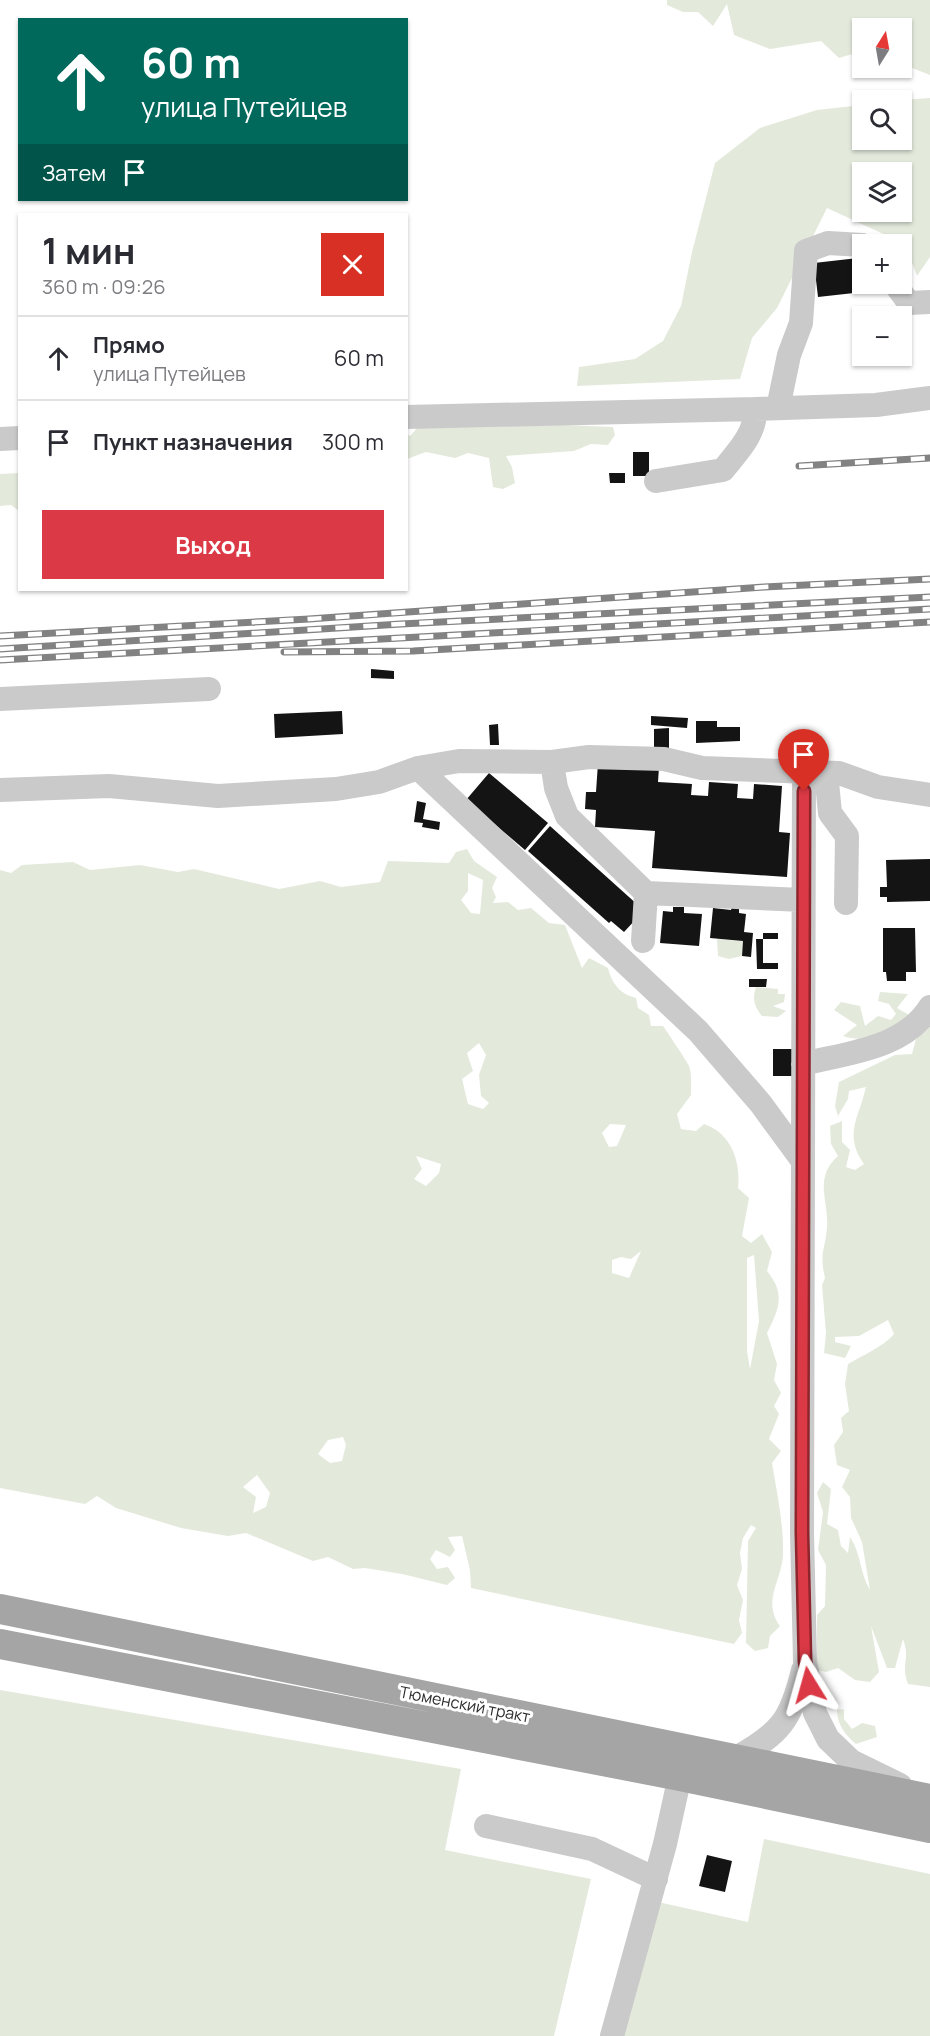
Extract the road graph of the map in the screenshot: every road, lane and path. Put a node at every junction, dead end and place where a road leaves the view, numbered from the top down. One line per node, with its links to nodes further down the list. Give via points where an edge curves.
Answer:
1 (852, 244): 5 (street, via 828,243 806,251 801,324)
2 (902, 294): 3 (street, via 909,303)
3 (930, 302)
4 (930, 398): 5 (street, via 876,405)
5 (766, 409): 6 (street); 9 (street, via 723,470)
6 (408, 417)
7 (18, 438): 8 (street)
8 (0, 440)
9 (656, 481)
10 (209, 689): 11 (street)
11 (0, 699)
12 (552, 762): 13 (street, via 459,761); 14 (street, via 589,757 664,759 702,768); 17 (street, via 556,788 567,816)
13 (418, 768): 15 (street, via 379,782 336,789 218,796 109,786); 23 (street, via 698,1031 761,1104)
14 (815, 771): 16 (street); 18 (street); 19 (street, via 830,813 847,837)
15 (0, 790)
16 (930, 795)
17 (645, 893): 18 (street); 20 (street)
18 (803, 900): 22 (street)
19 (846, 903)
20 (643, 941)
21 (930, 1007): 22 (street, via 910,1028 874,1048)
22 (803, 1064): 23 (street)
23 (802, 1161): 26 (street)
24 (0, 1609): 27 (main road, Тюменский тракт)
25 (0, 1644): 28 (main road, Тюменский тракт)
26 (805, 1661): 27 (street, via 784,1723 766,1742); 29 (street, via 815,1713 828,1739 851,1761)
27 (736, 1758): 29 (main road, Тюменский тракт)
28 (680, 1776): 31 (main road, Тюменский тракт); 32 (street)
29 (930, 1799)
30 (486, 1826): 32 (street, via 592,1849)
31 (930, 1828)
32 (656, 1879): 33 (street)
33 (612, 2036)

